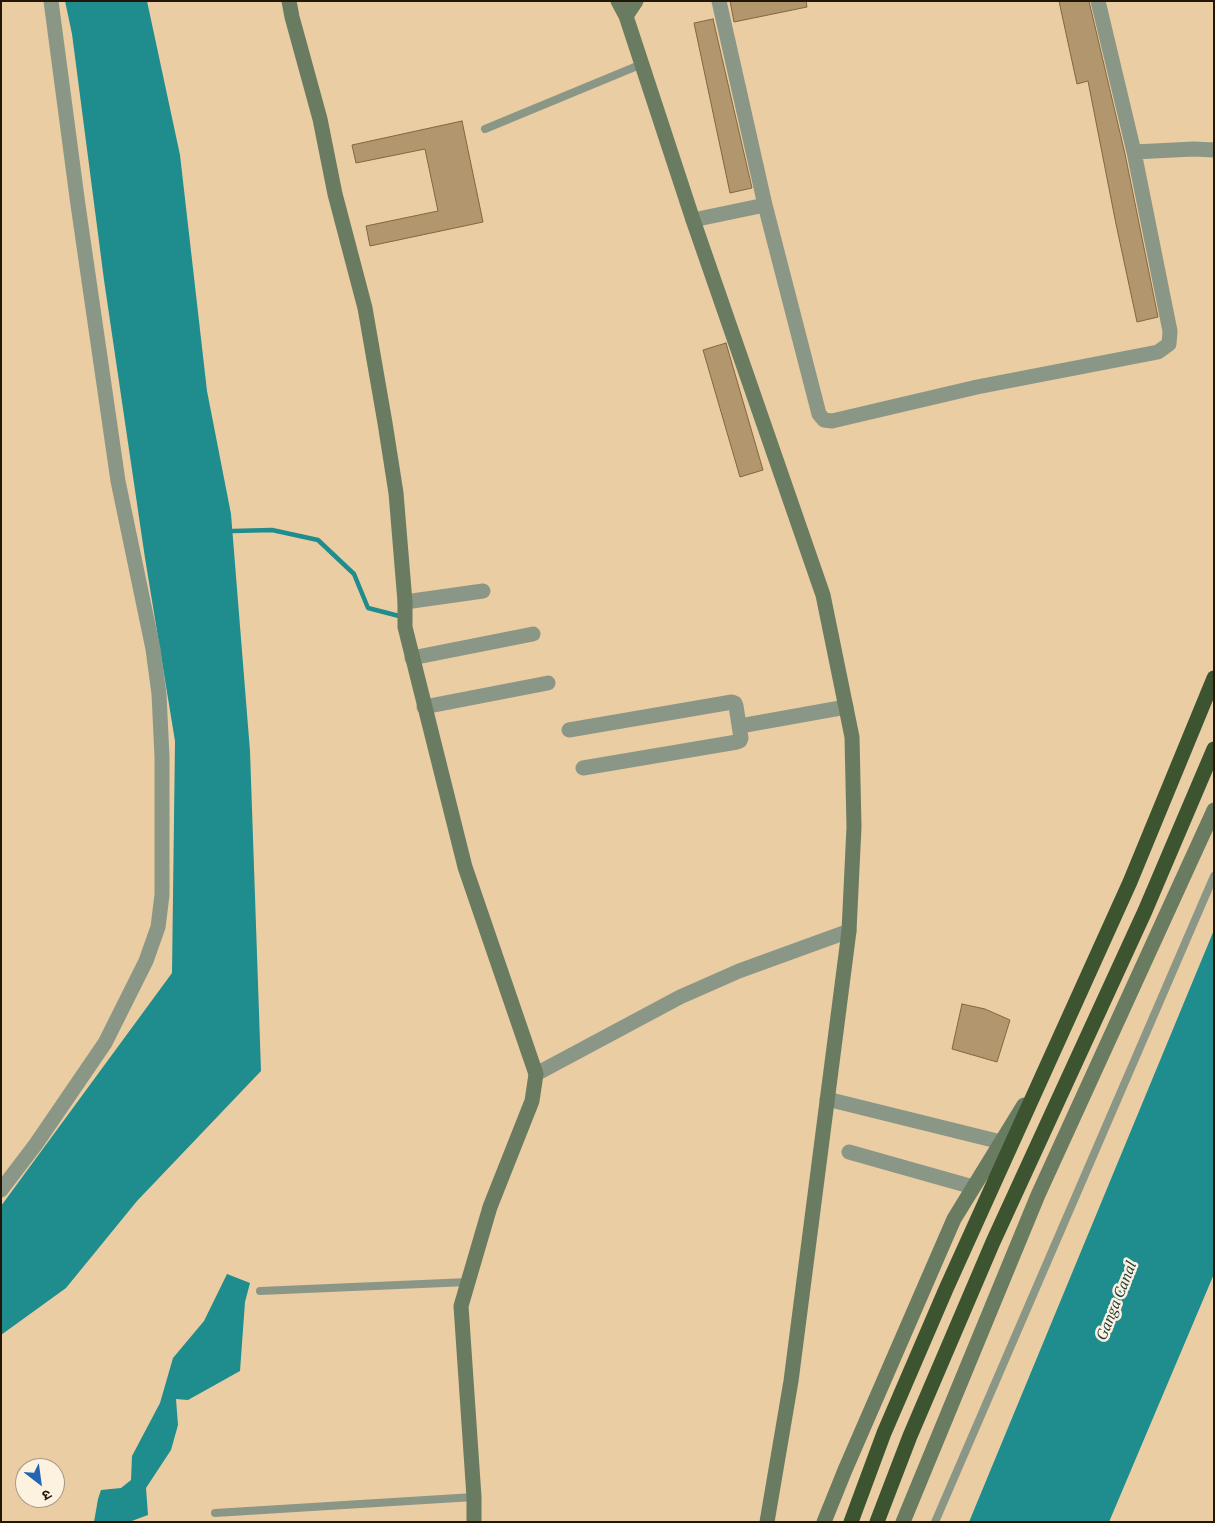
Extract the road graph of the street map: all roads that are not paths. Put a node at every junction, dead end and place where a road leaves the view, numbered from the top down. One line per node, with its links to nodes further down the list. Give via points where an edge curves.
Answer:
1 (51, 1): 35 (street, via 118,481 153,649 159,694 162,895 158,927 146,961 105,1042)
2 (290, 1): 15 (street, via 365,308 396,493)
3 (618, 1): 7 (street)
4 (636, 1): 7 (street)
5 (719, 1): 12 (street)
6 (1098, 1): 11 (street)
7 (626, 16): 8 (street)
8 (642, 64): 9 (lane); 13 (street)
9 (485, 129)
10 (1214, 150): 11 (street)
11 (1134, 152): 12 (street, via 1170,331 1169,344 1158,352 977,387 832,421 824,420 819,414)
12 (766, 205): 13 (street)
13 (693, 220): 20 (street, via 822,595)
14 (484, 591): 15 (street)
15 (405, 602): 17 (street, via 404,627)
16 (533, 634): 17 (street)
17 (412, 658): 21 (street)
18 (1214, 678): 30 (highway, via 1130,882)
19 (548, 683): 21 (street)
20 (846, 706): 22 (street); 28 (street, via 852,737 854,817)
21 (424, 707): 29 (street, via 465,867)
22 (740, 726): 23 (street, via 736,706 732,702); 25 (street, via 740,741)
23 (569, 730)
24 (1214, 749): 44 (highway, via 1145,911 993,1242)
25 (583, 768)
26 (1214, 810): 45 (street, via 1038,1195)
27 (1214, 876): 46 (lane)
28 (849, 931): 29 (street, via 739,971 680,997); 31 (street)
29 (536, 1074): 36 (street, via 532,1101 490,1207)
30 (1041, 1076): 32 (street); 43 (highway, via 884,1433)
31 (827, 1099): 32 (street); 41 (street, via 791,1381)
32 (1001, 1142): 34 (street)
33 (849, 1152): 34 (street)
34 (973, 1187): 42 (street, via 954,1219)
35 (1, 1190)
36 (468, 1282): 37 (lane); 38 (street, via 461,1306)
37 (260, 1291)
38 (474, 1497): 39 (lane); 40 (street)
39 (215, 1513)
40 (474, 1522)
41 (767, 1522)
42 (824, 1522)
43 (851, 1522)
44 (877, 1522)
45 (903, 1522)
46 (935, 1522)

